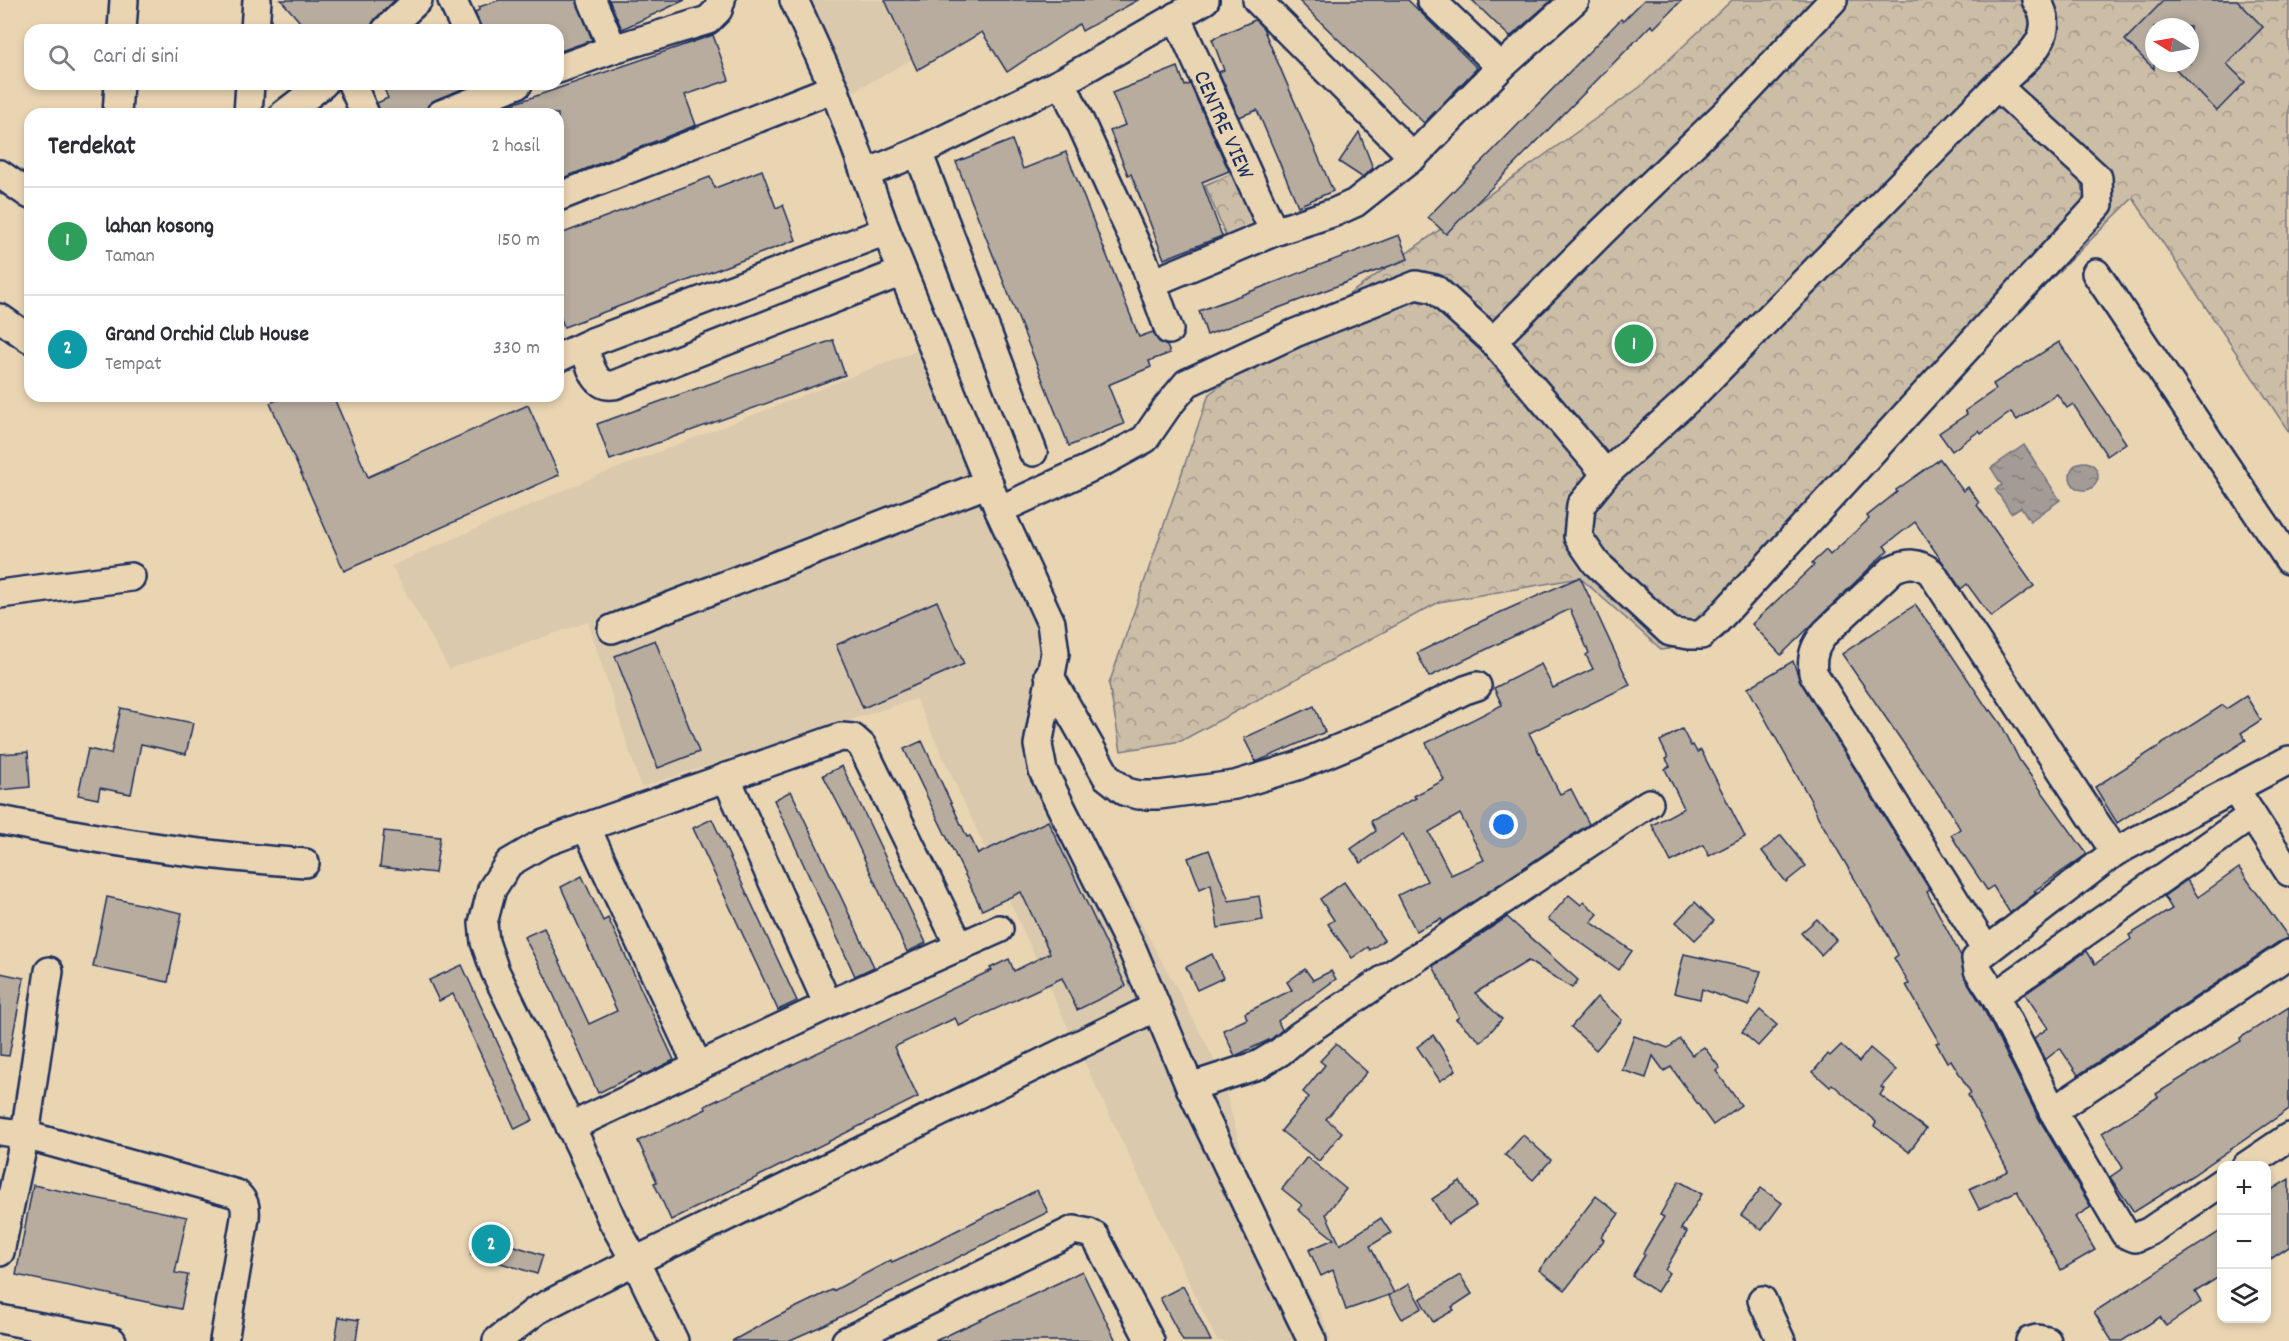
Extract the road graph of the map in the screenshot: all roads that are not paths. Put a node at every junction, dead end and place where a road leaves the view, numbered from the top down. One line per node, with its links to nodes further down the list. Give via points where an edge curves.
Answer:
1 (124, 0): 15 (street)
2 (257, 0): 16 (street)
3 (418, 0): 17 (street)
4 (452, 0): 18 (street)
5 (592, 0): 19 (street)
6 (721, 0): 19 (street, via 708,20)
7 (794, 0): 24 (street)
8 (1205, 0): 14 (street)
9 (1257, 0): 36 (street)
10 (1431, 0): 21 (street)
11 (1575, 0): 21 (street)
12 (1833, 0): 51 (street, via 1736,103)
13 (2036, 0): 23 (street, via 2046,25 2037,48)
14 (1176, 16): 22 (street); 42 (street, CENTRE VIEW)
15 (122, 24)
16 (255, 24)
17 (392, 24)
18 (463, 24)
19 (613, 49): 20 (street)
20 (564, 67)
21 (1501, 67): 36 (street)
22 (1062, 82): 35 (street); 46 (street)
23 (1997, 86): 55 (street, via 1694,394); 55 (street, via 2098,178 2099,204 1701,635 1670,632 1596,563 1578,537 1581,505)
24 (834, 88): 38 (street); 40 (street)
25 (119, 90): 30 (street)
26 (250, 90): 31 (street)
27 (315, 90): 32 (street)
28 (355, 90): 33 (street)
29 (495, 90): 34 (street)
30 (117, 108)
31 (248, 108)
32 (292, 108)
33 (362, 108)
34 (455, 108)
35 (918, 152): 38 (street); 54 (street)
36 (1413, 157): 42 (street, via 1355,203)
37 (0, 174): 39 (street)
38 (866, 174): 41 (street)
39 (24, 191)
40 (564, 195)
41 (886, 231): 43 (street); 44 (street)
42 (1274, 232): 46 (street)
43 (902, 272): 47 (street); 56 (street)
44 (776, 273): 47 (street); 52 (street)
45 (2096, 273): 58 (street)
46 (1152, 283): 49 (street)
47 (795, 315): 52 (street, via 610,386 599,382)
48 (0, 318): 50 (street)
49 (1169, 330)
50 (24, 335)
51 (1493, 341): 55 (street); 57 (street, via 1435,289 1416,285 1305,328 1187,382 1145,439)
52 (584, 346): 53 (street)
53 (564, 355)
54 (1033, 452)
55 (1606, 474)
56 (988, 483): 57 (street); 61 (street)
57 (999, 510): 62 (street, via 1051,623 1055,653)
58 (2289, 560)
59 (131, 577): 60 (street)
60 (0, 594)
61 (612, 629)
62 (1049, 675): 63 (street, via 1107,777 1126,792 1138,795 1235,785 1297,766); 81 (street, via 1038,745 1043,771 1133,951)
63 (1477, 686)
64 (2289, 760): 66 (street)
65 (726, 777): 70 (street); 75 (street, via 841,737 853,738 862,746); 80 (street)
66 (2234, 789): 68 (street); 71 (street)
67 (1649, 803): 83 (street, via 1280,1052 1258,1065)
68 (2252, 815): 73 (street); 79 (street)
69 (0, 820): 72 (street, via 84,837)
70 (586, 827): 82 (street); 85 (street, via 543,843 509,863 492,890 483,923 495,971)
71 (2115, 852): 76 (street); 76 (street, via 1931,572 1916,563 1893,569 1817,643 1813,673)
72 (305, 864)
73 (2289, 872)
74 (999, 929): 75 (street)
75 (960, 947): 80 (street)
76 (1986, 950): 79 (street, via 1976,959 1978,970)
77 (2289, 954): 84 (street)
78 (49, 971): 86 (street)
79 (1995, 996): 84 (street)
80 (828, 1005): 82 (street)
81 (1156, 1007): 83 (street); 91 (street)
82 (698, 1066): 85 (street)
83 (1190, 1087): 100 (street)
84 (2053, 1111): 89 (street, via 2125,1234 2135,1238 2150,1231)
85 (570, 1127): 91 (street)
86 (12, 1133): 90 (street); 96 (street, via 237,1194 246,1207)
87 (2289, 1137): 88 (street)
88 (2253, 1161)
89 (2217, 1185)
90 (0, 1252)
91 (635, 1261): 97 (street, via 537,1310); 98 (street)
92 (1762, 1300): 101 (street)
93 (0, 1319): 95 (street)
94 (850, 1340): 99 (street, via 1074,1230 1083,1230 1095,1236)
95 (112, 1341)
96 (224, 1341)
97 (497, 1341)
98 (674, 1341)
99 (1150, 1341)
100 (1312, 1341)
101 (1781, 1341)
102 (2030, 1341): 103 (street)
103 (2047, 1341)

